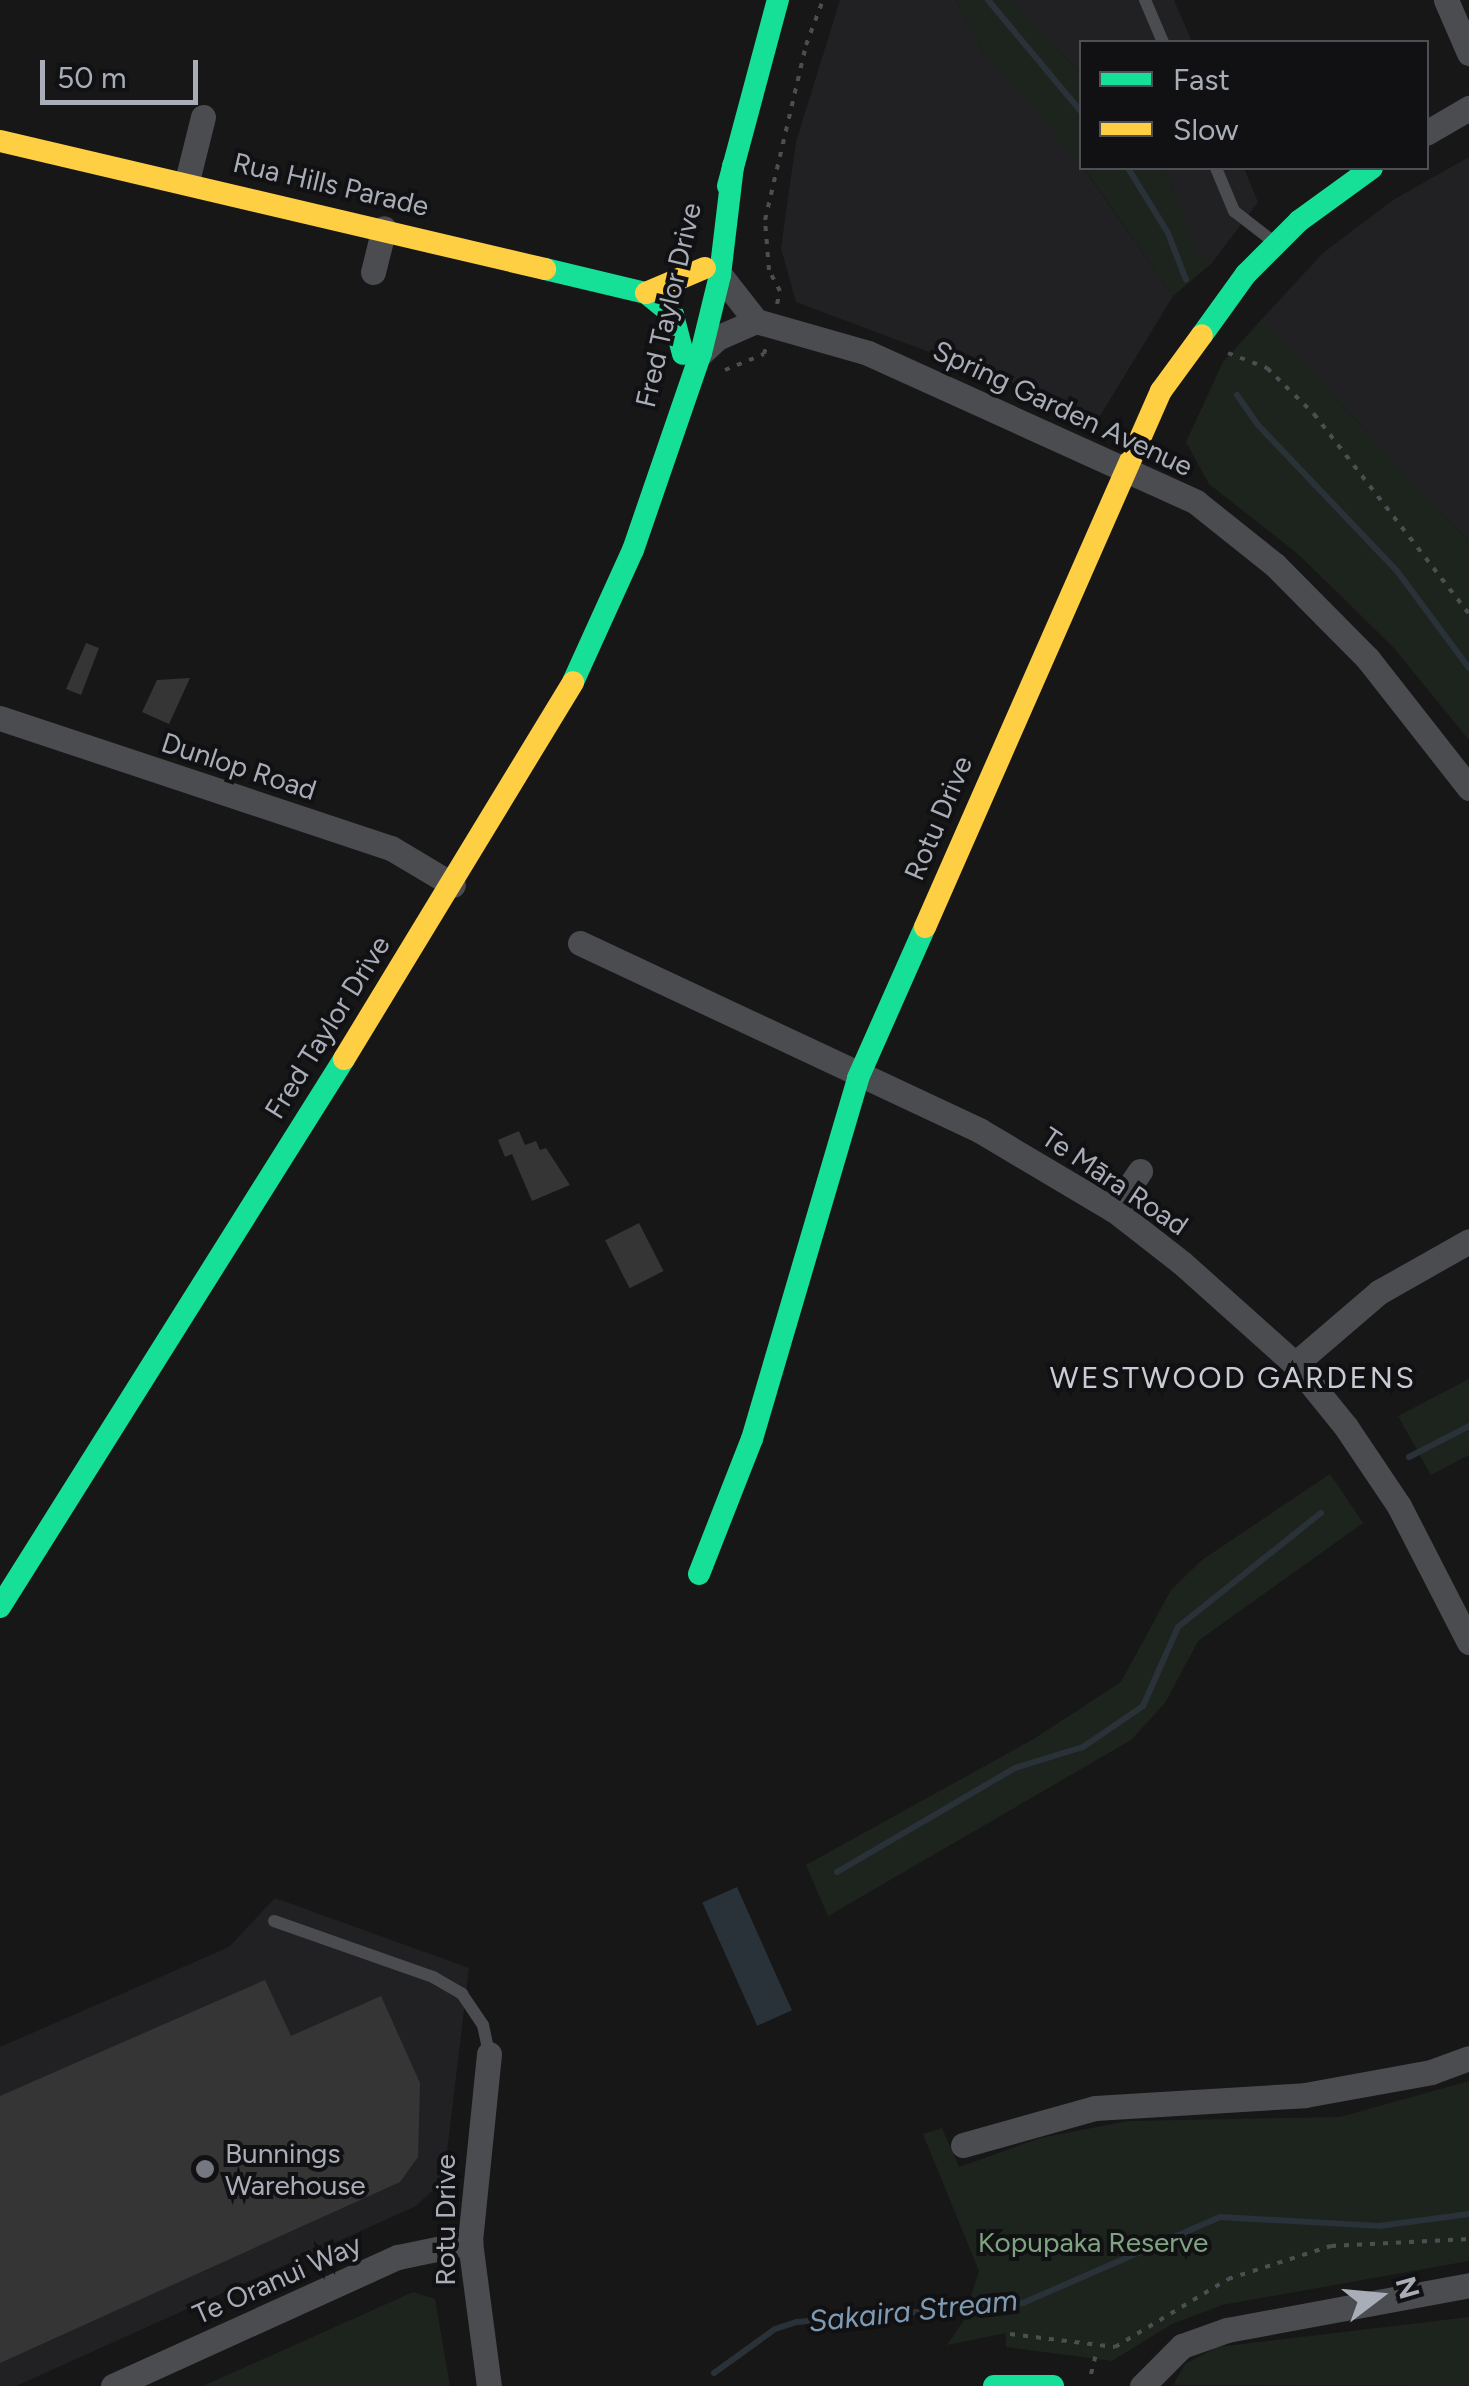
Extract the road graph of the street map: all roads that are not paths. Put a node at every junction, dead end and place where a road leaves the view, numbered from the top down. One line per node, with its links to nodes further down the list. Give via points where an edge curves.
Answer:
1 (778, 0): 15 (street, Fred Taylor Drive)
2 (1144, 0): 4 (lane)
3 (1446, 0): 5 (street)
4 (1162, 40)
5 (1469, 53)
6 (1469, 108): 8 (street)
7 (203, 117): 12 (street)
8 (1429, 131)
9 (0, 142): 12 (street, Rua Hills Parade)
10 (1217, 170): 14 (lane, via 1234,211)
11 (1369, 170): 14 (street, Rotu Drive)
12 (187, 182): 13 (street, Rua Hills Parade)
13 (384, 228): 16 (street); 17 (street, Rua Hills Parade)
14 (1276, 244): 20 (street, Rotu Drive, via 1202,325)
15 (712, 271): 17 (street); 18 (street); 19 (street, Fred Taylor Drive)
16 (373, 272)
17 (646, 293): 19 (street, via 673,315)
18 (756, 321): 19 (street); 20 (street, Spring Garden Avenue, via 868,353)
19 (692, 354): 23 (street, Fred Taylor Drive, via 664,459 586,661)
20 (1126, 466): 22 (street, Spring Garden Avenue, via 1196,502 1274,565 1415,712); 25 (street, Rotu Drive)
21 (0, 718): 23 (street, Dunlop Road, via 391,848)
22 (1469, 788)
23 (453, 885): 32 (street, Fred Taylor Drive)
24 (580, 943): 25 (street, Te Māra Road)
25 (858, 1078): 27 (street, Te Māra Road, via 980,1130); 30 (street, Rotu Drive, via 752,1439)
26 (1140, 1172): 27 (street)
27 (1114, 1210): 29 (street, Te Māra Road)
28 (1469, 1241): 29 (street, via 1379,1292)
29 (1295, 1364): 31 (street, Te Māra Road)
30 (699, 1574)
31 (1458, 1586): 33 (street, Te Māra Road)
32 (0, 1606)
33 (1469, 1642)
34 (274, 1921): 35 (lane, via 433,1977 462,1994 483,2025)
35 (488, 2054): 38 (street, Rotu Drive)
36 (1469, 2058): 37 (street, via 1431,2072 1305,2095 1095,2108)
37 (962, 2146)
38 (470, 2242): 40 (street, Te Oranui Way, via 398,2257); 41 (street, Rotu Drive)
39 (1469, 2285): 44 (street, via 1227,2330 1182,2346)
40 (128, 2383)
41 (488, 2386)
42 (994, 2386): 43 (street)
43 (1053, 2386)
44 (1142, 2386)

